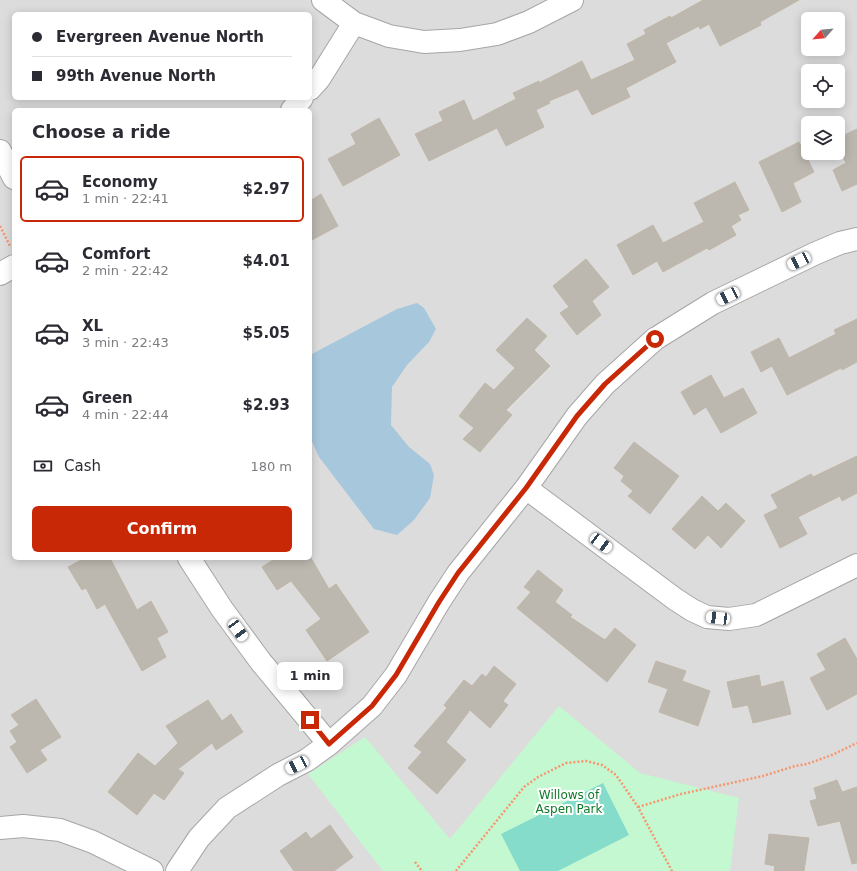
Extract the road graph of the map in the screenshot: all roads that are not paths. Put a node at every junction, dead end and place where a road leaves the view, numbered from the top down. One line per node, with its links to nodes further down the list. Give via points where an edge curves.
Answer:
1 (323, 0): 3 (street)
2 (572, 0): 3 (street, via 497,34 460,40 417,41 389,36)
3 (354, 23): 4 (street)
4 (312, 87)
5 (300, 100): 6 (street)
6 (294, 108)
7 (0, 151): 8 (street)
8 (12, 174)
9 (857, 239): 12 (street, via 814,254 713,303 655,339 605,384 582,410)
10 (12, 257): 11 (street)
11 (0, 274)
12 (526, 488): 14 (street, via 675,599 707,617 729,619 756,615); 15 (street, via 458,573 396,675 372,706)
13 (190, 560): 15 (street, via 261,662)
14 (857, 565)
15 (329, 744): 18 (street, via 227,808 199,838)
16 (0, 828): 17 (street, via 23,826 60,830 93,842)
17 (152, 871)
18 (177, 871)

